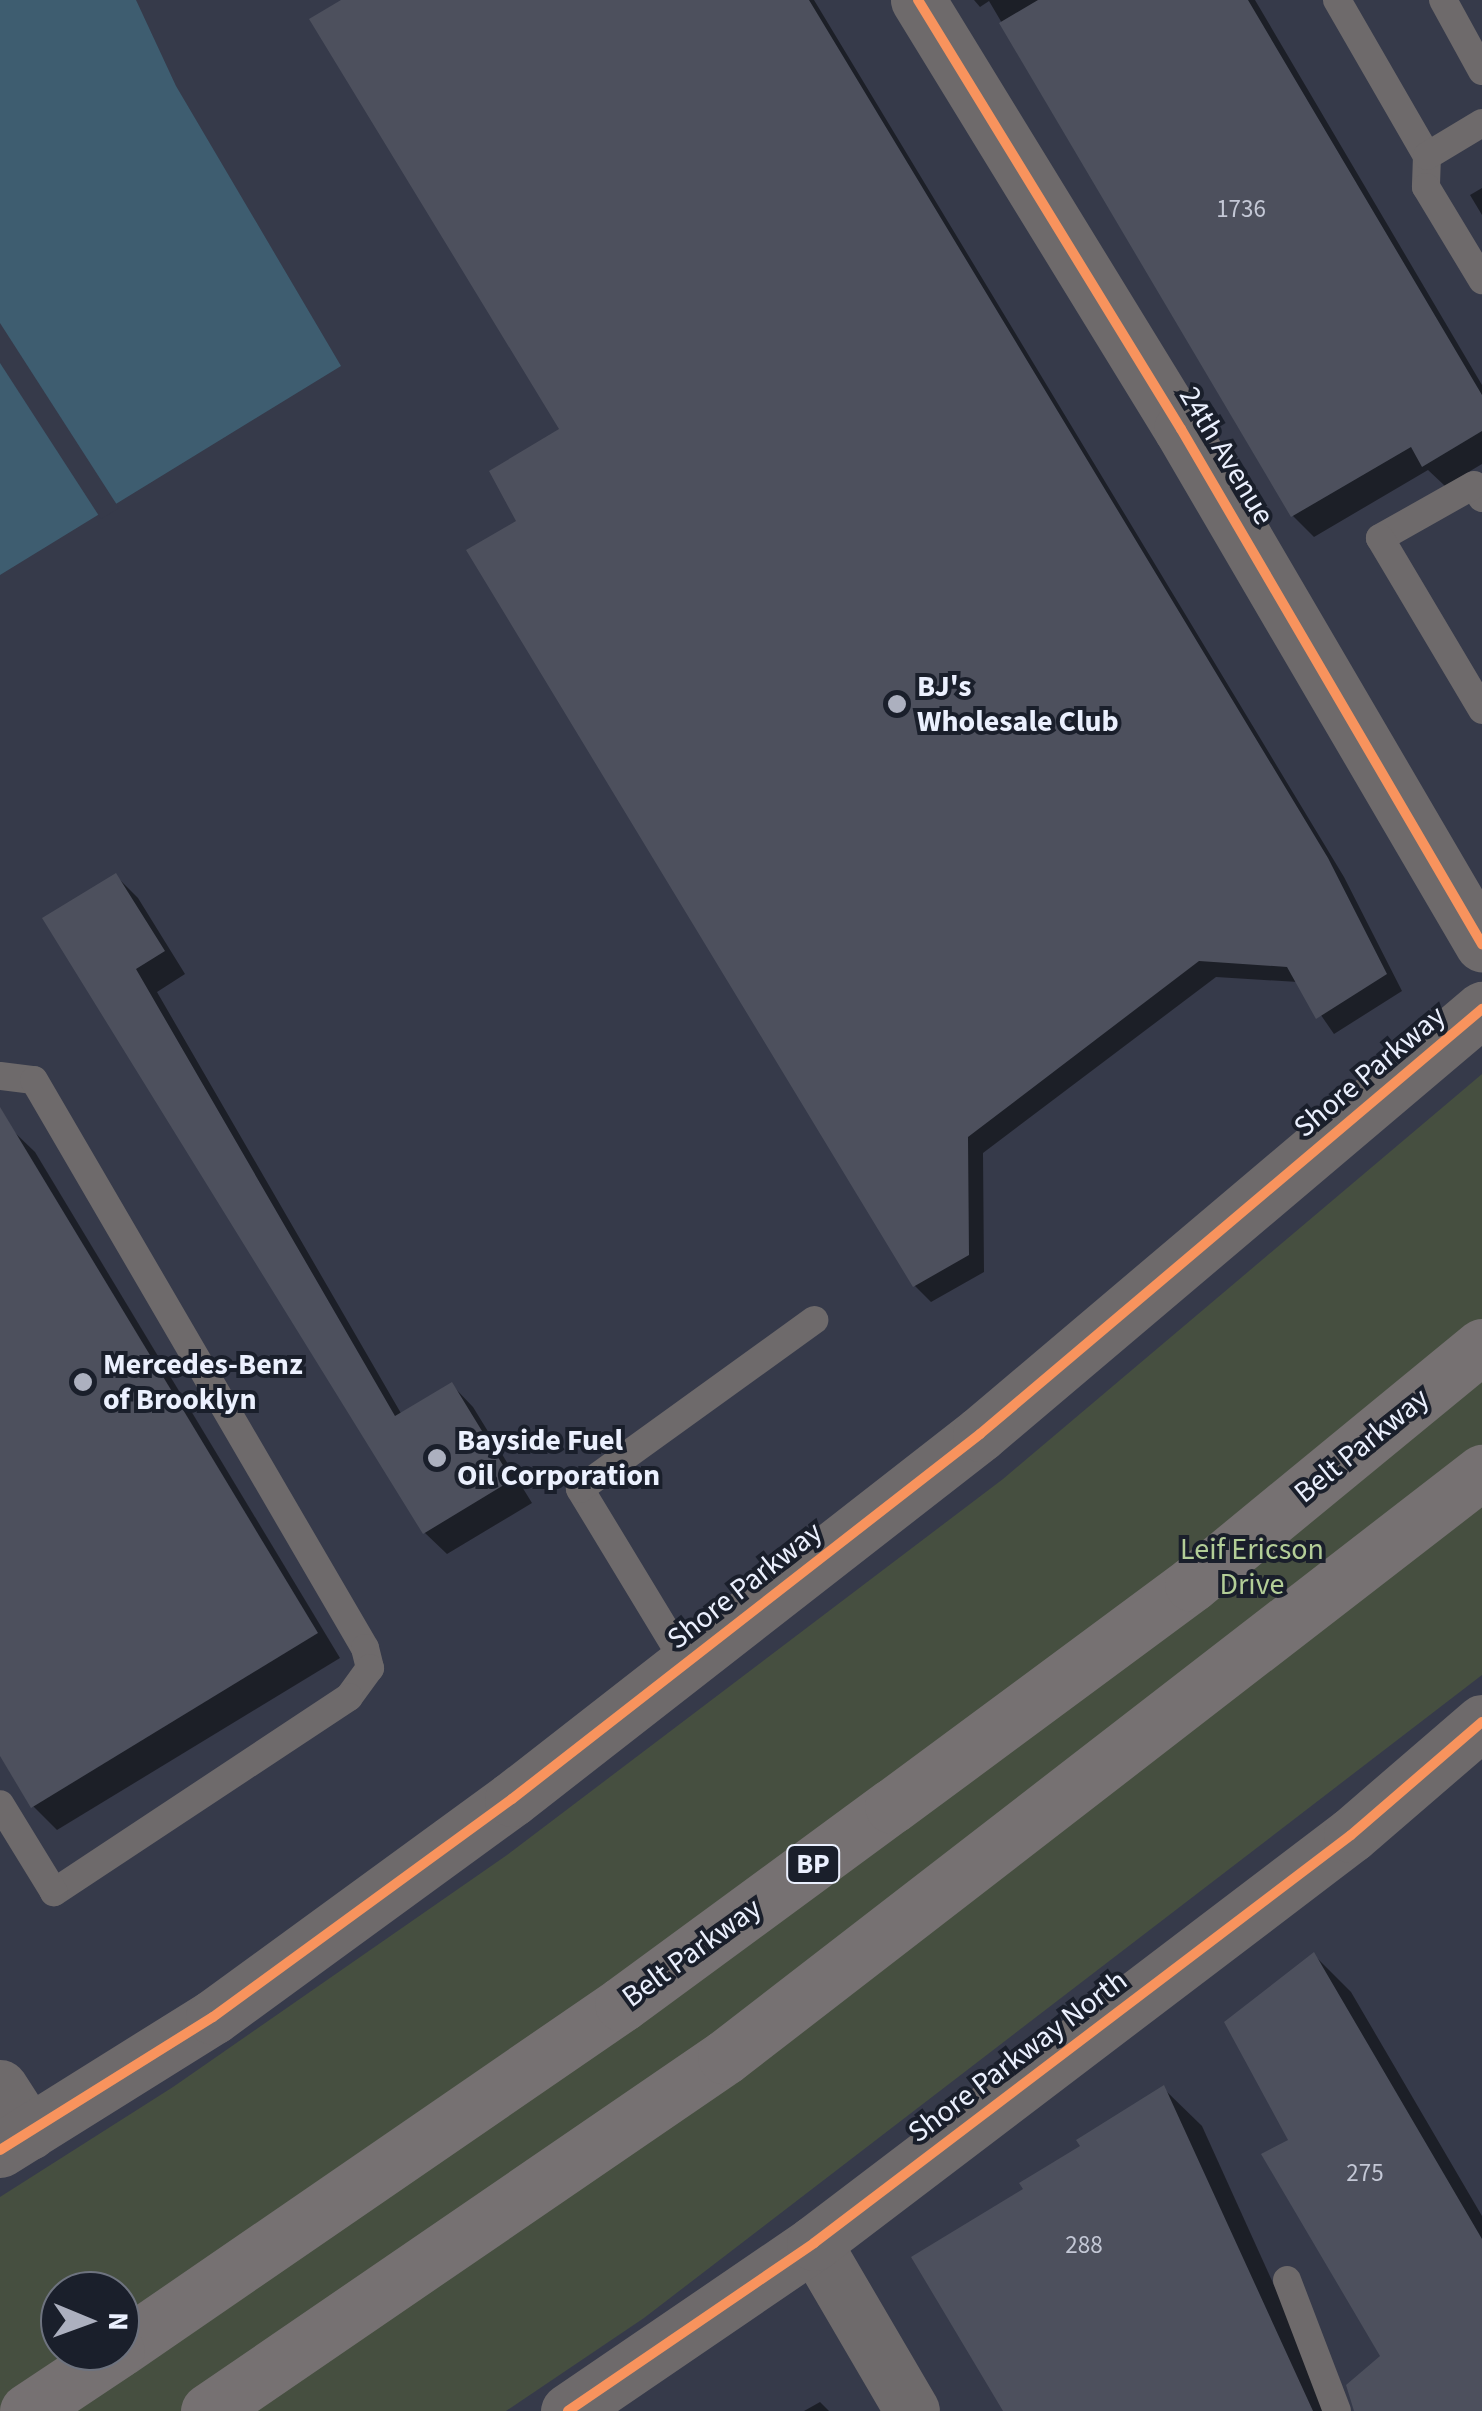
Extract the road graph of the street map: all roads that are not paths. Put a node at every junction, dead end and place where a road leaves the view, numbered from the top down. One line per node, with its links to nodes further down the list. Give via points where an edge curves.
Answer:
1 (918, 0): 10 (street, 24th Avenue, via 1182,429)
2 (1337, 0): 6 (lane)
3 (1443, 0): 4 (lane)
4 (1482, 71)
5 (1482, 123): 6 (lane)
6 (1426, 156): 7 (lane, via 1426,187)
7 (1482, 280)
8 (1482, 498): 9 (lane, via 1474,486 1380,538)
9 (1482, 710)
10 (1482, 944)
11 (1482, 1009): 16 (street, Shore Parkway, via 995,1421)
12 (0, 1076): 18 (lane, via 34,1080 365,1648 370,1668 349,1697 54,1892)
13 (814, 1320): 16 (lane, via 580,1489)
14 (1482, 1346): 23 (highway, Belt Parkway / BP, via 1192,1584 892,1806 606,2016)
15 (1482, 1472): 26 (highway, via 726,2057)
16 (686, 1664): 20 (street, Shore Parkway, via 213,2018)
17 (1482, 1722): 21 (street, Shore Parkway North, via 1351,1835)
18 (0, 1804)
19 (0, 2087): 20 (street)
20 (14, 2141)
21 (814, 2243): 27 (street, Shore Parkway North); 28 (street)
22 (1287, 2280): 29 (lane)
23 (140, 2335)
24 (87, 2371): 25 (highway, Belt Parkway / BP)
25 (27, 2411)
26 (208, 2411)
27 (568, 2411)
28 (912, 2411)
29 (1337, 2411)

